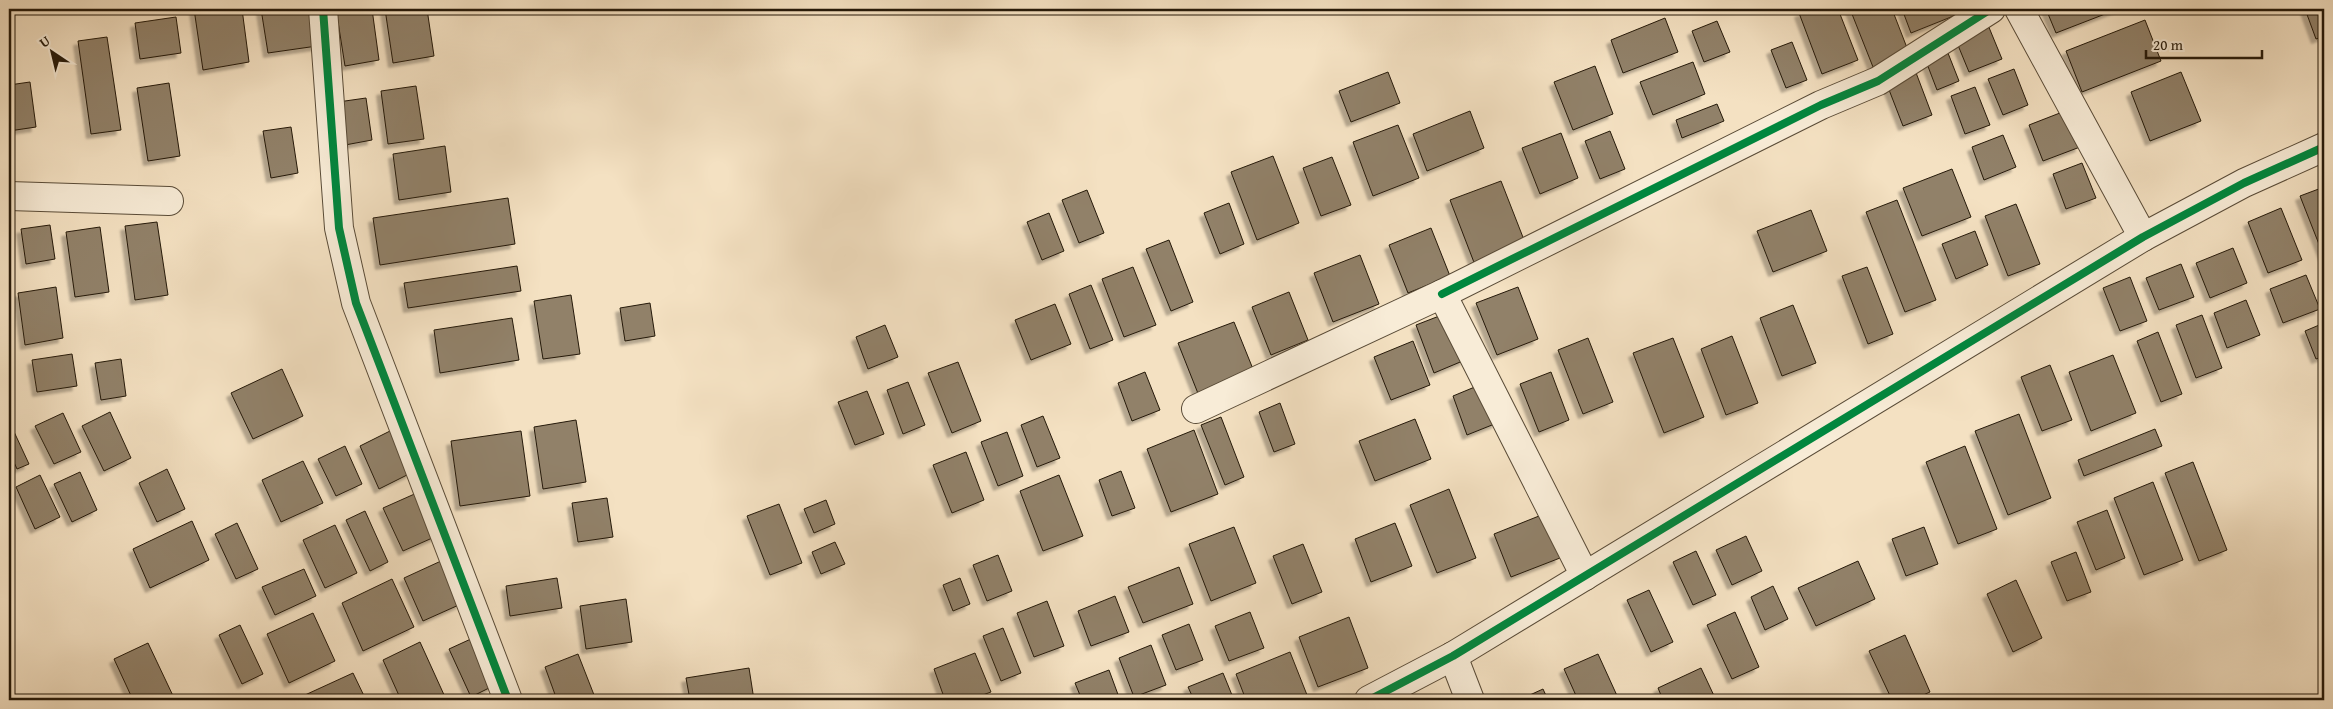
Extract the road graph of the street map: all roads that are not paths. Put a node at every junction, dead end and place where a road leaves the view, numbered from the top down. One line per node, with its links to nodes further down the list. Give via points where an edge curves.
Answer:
1 (323, 9): 12 (street, via 339,228 356,302)
2 (1991, 9): 8 (street, via 1878,81 1820,105)
3 (2019, 9): 7 (street)
4 (2324, 147): 7 (street, via 2244,183)
5 (9, 196): 6 (street)
6 (169, 201)
7 (2143, 236): 10 (street)
8 (1442, 294): 9 (street); 10 (street)
9 (1196, 409)
10 (1584, 576): 11 (street)
11 (1453, 656): 13 (street); 14 (street)
12 (508, 700)
13 (1370, 700)
14 (1470, 700)

